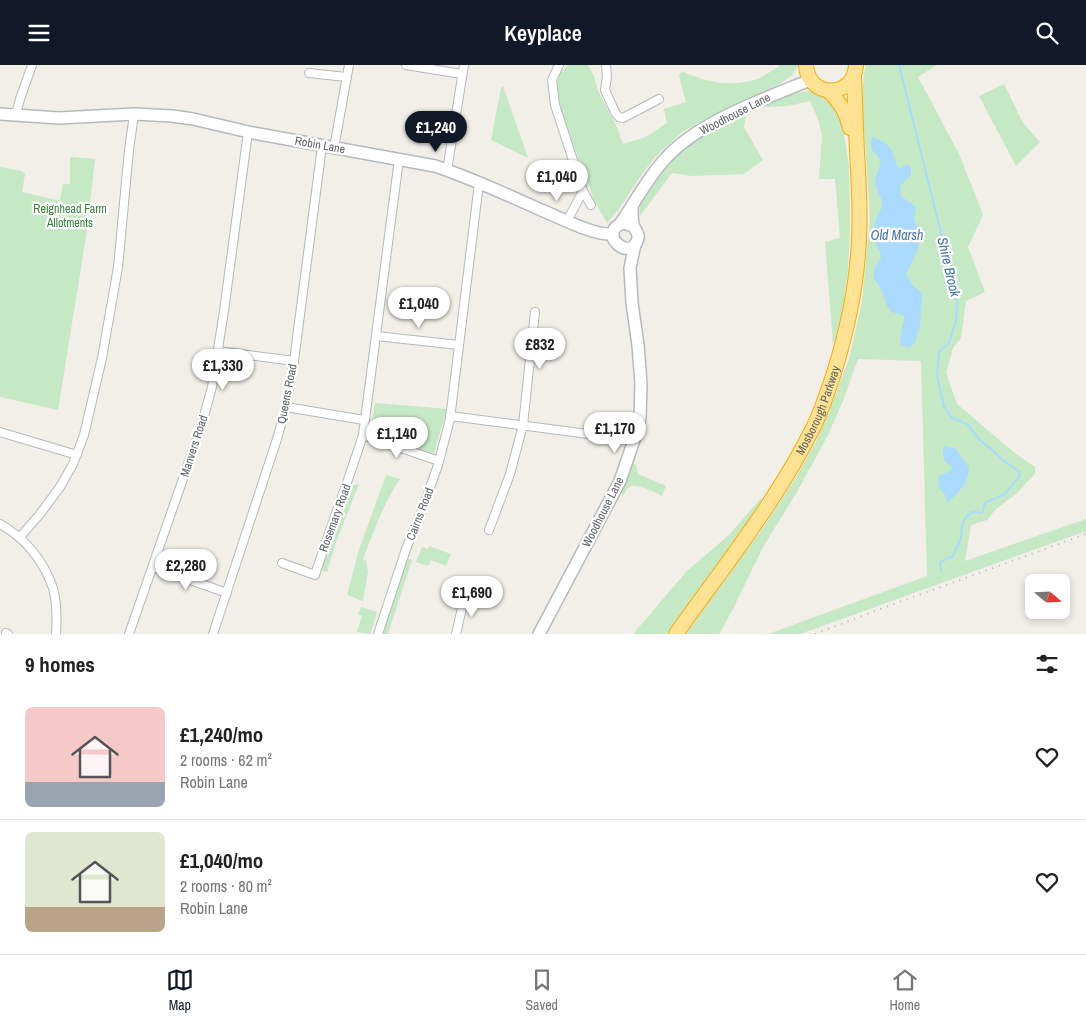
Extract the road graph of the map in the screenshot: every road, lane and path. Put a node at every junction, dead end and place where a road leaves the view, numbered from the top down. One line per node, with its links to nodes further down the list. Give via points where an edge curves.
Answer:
1 (32, 65): 17 (street)
2 (349, 65): 11 (street)
3 (406, 65): 10 (street)
4 (464, 65): 10 (street)
5 (560, 65): 25 (street, via 552,80 555,105)
6 (606, 65): 14 (street, via 605,90 622,122)
7 (806, 65): 12 (highway)
8 (855, 71): 13 (highway, via 848,84); 21 (highway, Mosborough Parkway)
9 (309, 73): 11 (street)
10 (462, 74): 23 (street)
11 (346, 77): 20 (street)
12 (810, 80): 13 (highway); 27 (street, Woodhouse Lane, via 738,110 691,137 666,158)
13 (829, 91): 21 (highway, Mosborough Parkway, via 847,114)
14 (659, 99)
15 (0, 114): 17 (street, Robin Lane)
16 (134, 114): 17 (street, Robin Lane, via 59,118); 18 (street, Robin Lane, via 193,119); 44 (street, via 117,276 102,359)
17 (16, 115)
18 (248, 132): 19 (street, Robin Lane); 35 (street, Manvers Road)
19 (322, 146): 20 (street, Robin Lane); 36 (street, Queens Road)
20 (334, 148): 22 (street, Robin Lane)
21 (857, 150): 59 (highway, Mosborough Parkway, via 858,253 850,314 830,386 815,424 779,488)
22 (399, 159): 23 (street, Robin Lane); 33 (street, Rosemary Road)
23 (447, 170): 24 (street, Robin Lane)
24 (479, 183): 28 (street, Robin Lane); 34 (street, Cairns Road)
25 (583, 191): 26 (street); 28 (street)
26 (591, 205)
27 (632, 208): 29 (street); 30 (street, Woodhouse Lane)
28 (567, 221): 30 (street, Robin Lane, via 608,235)
29 (633, 226): 30 (street, via 628,223); 31 (street, via 638,238)
30 (616, 229): 31 (street, via 614,242)
31 (630, 246): 43 (street, Woodhouse Lane, via 632,303 641,383 640,418)
32 (535, 312): 40 (street)
33 (376, 336): 34 (street); 39 (street, Rosemary Road)
34 (459, 345): 38 (street, Cairns Road)
35 (218, 351): 36 (street); 50 (street, Manvers Road, via 201,427)
36 (294, 361): 37 (street, Queens Road)
37 (286, 407): 39 (street); 51 (street, Queens Road)
38 (450, 415): 40 (street); 45 (street, Cairns Road)
39 (364, 420): 42 (street, Rosemary Road)
40 (523, 425): 43 (street); 47 (street, via 510,474)
41 (0, 432): 44 (street)
42 (362, 435): 45 (street); 49 (street, Rosemary Road, via 315,575)
43 (634, 440): 58 (street, Woodhouse Lane, via 620,481)
44 (77, 455): 48 (street, via 51,500)
45 (439, 461): 56 (street, Cairns Road)
46 (0, 523): 48 (street)
47 (489, 530)
48 (20, 537): 53 (street, via 43,567 53,589)
49 (282, 563)
50 (153, 567): 51 (street); 54 (street, Manvers Road)
51 (227, 593): 55 (street, Queens Road)
52 (465, 595): 57 (street)
53 (56, 634)
54 (129, 634)
55 (213, 634)
56 (378, 634)
57 (456, 634)
58 (539, 634)
59 (676, 634)

